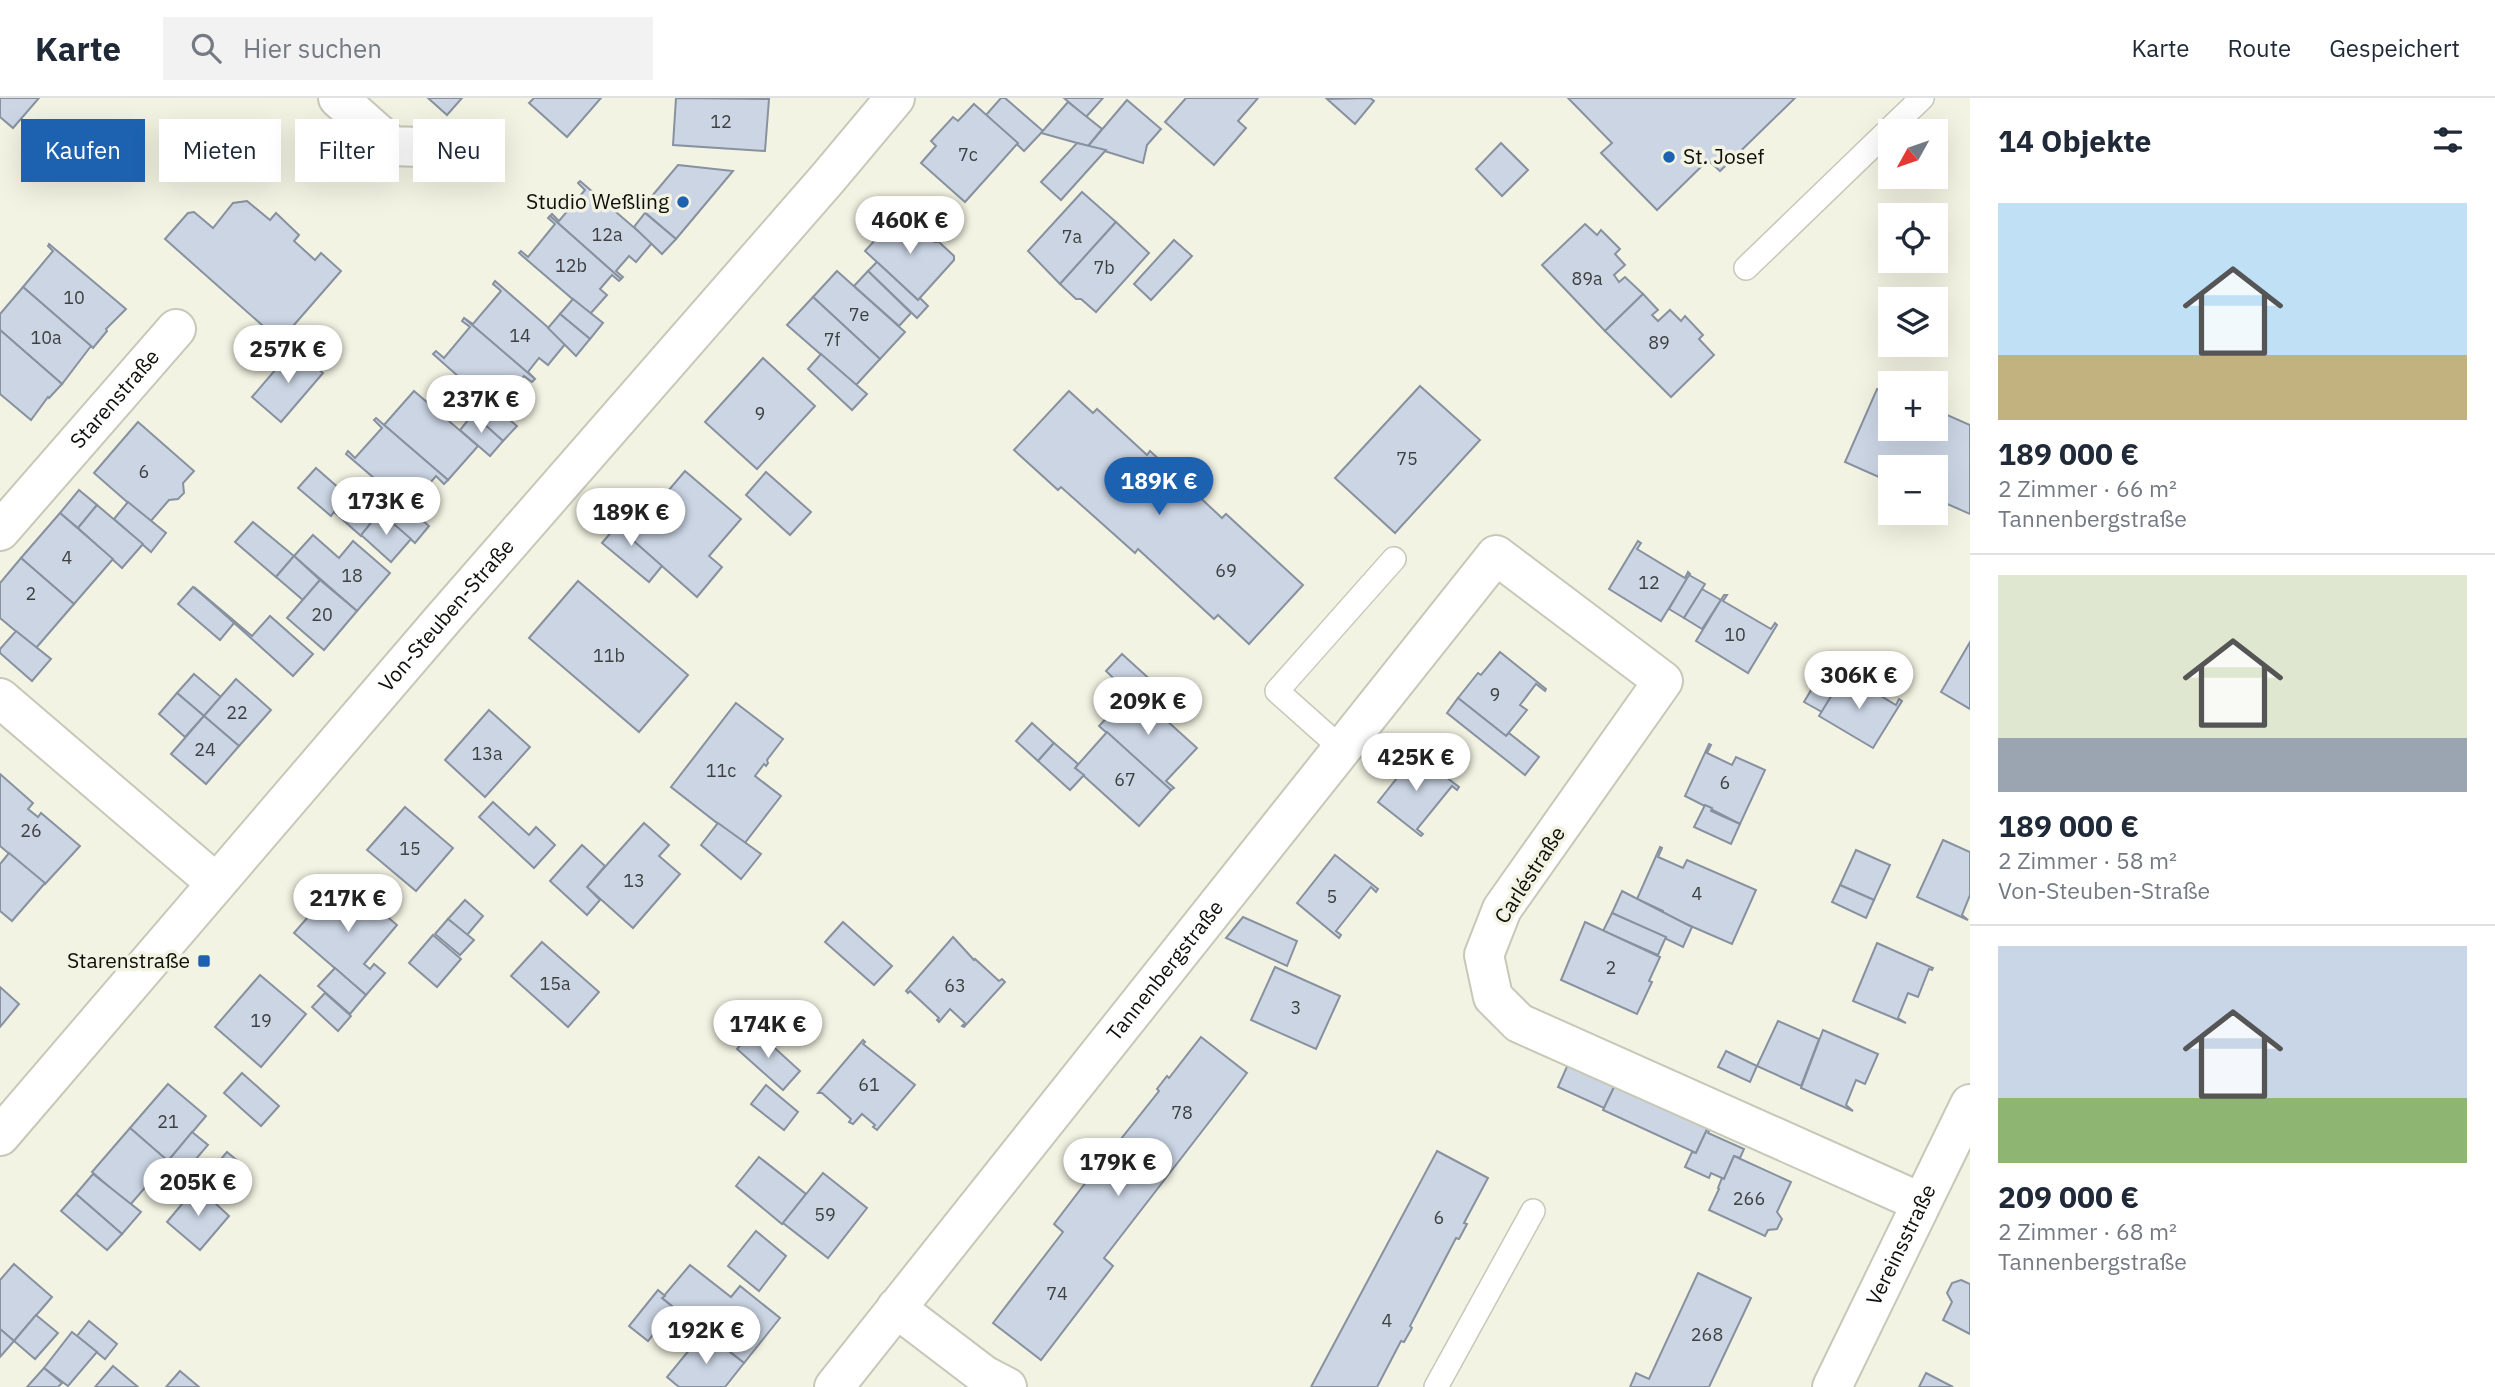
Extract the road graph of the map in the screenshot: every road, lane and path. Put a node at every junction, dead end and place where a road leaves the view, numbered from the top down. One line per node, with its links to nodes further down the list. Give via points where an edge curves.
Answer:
1 (338, 98): 4 (street, via 391,146)
2 (895, 98): 12 (street, Von-Steuben-Straße)
3 (1922, 98): 5 (lane)
4 (413, 147)
5 (1746, 268)
6 (176, 329): 7 (street, Starenstraße)
7 (0, 531)
8 (1496, 555): 11 (street, Tannenbergstraße); 15 (street, Carléstraße, via 1663,681 1502,909 1484,955 1493,997 1519,1023)
9 (1394, 559): 11 (lane, via 1277,691)
10 (0, 698): 12 (street)
11 (1342, 749): 17 (street, Tannenbergstraße)
12 (216, 883): 14 (street, Von-Steuben-Straße)
13 (1970, 1104): 15 (street, Vereinsstraße)
14 (0, 1136)
15 (1920, 1202): 21 (street, Vereinsstraße)
16 (1533, 1211): 20 (lane)
17 (896, 1308): 18 (street, Tannenbergstraße); 19 (street, via 984,1375)
18 (834, 1387)
19 (1007, 1387)
20 (1436, 1387)
21 (1832, 1387)

